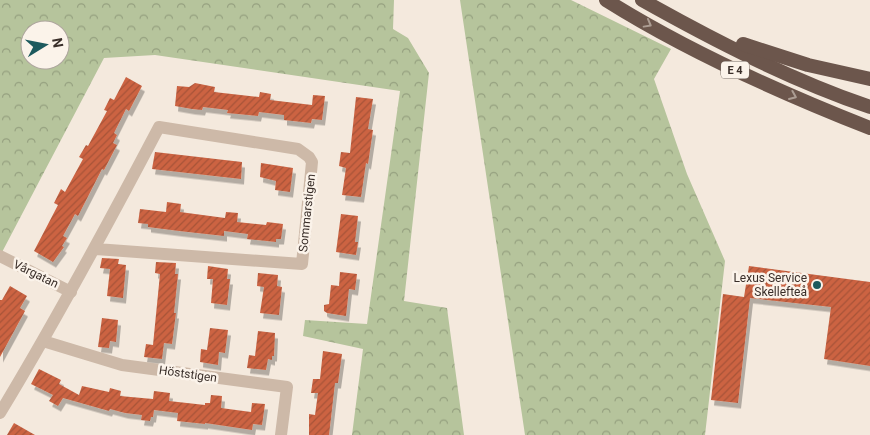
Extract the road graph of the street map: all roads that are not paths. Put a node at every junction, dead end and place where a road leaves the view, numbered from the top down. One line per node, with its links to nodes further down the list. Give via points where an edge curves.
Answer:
1 (606, 0): 6 (highway, E 4, one-way to 6, via 733,69)
2 (642, 0): 3 (highway, E 4)
3 (682, 22): 4 (highway, via 788,59); 5 (highway, E 4, via 766,64)
4 (870, 79)
5 (870, 108)
6 (870, 128)
7 (96, 249): 7 (street, Sommarstigen, via 302,264 312,162 298,149 159,128); 9 (street, Sommarstigen)
8 (0, 256): 9 (street, Vårgatan)
9 (72, 292): 10 (street)
10 (43, 341): 11 (street); 12 (street, Höststigen, via 122,365 287,387)
11 (0, 413)
12 (281, 435)

